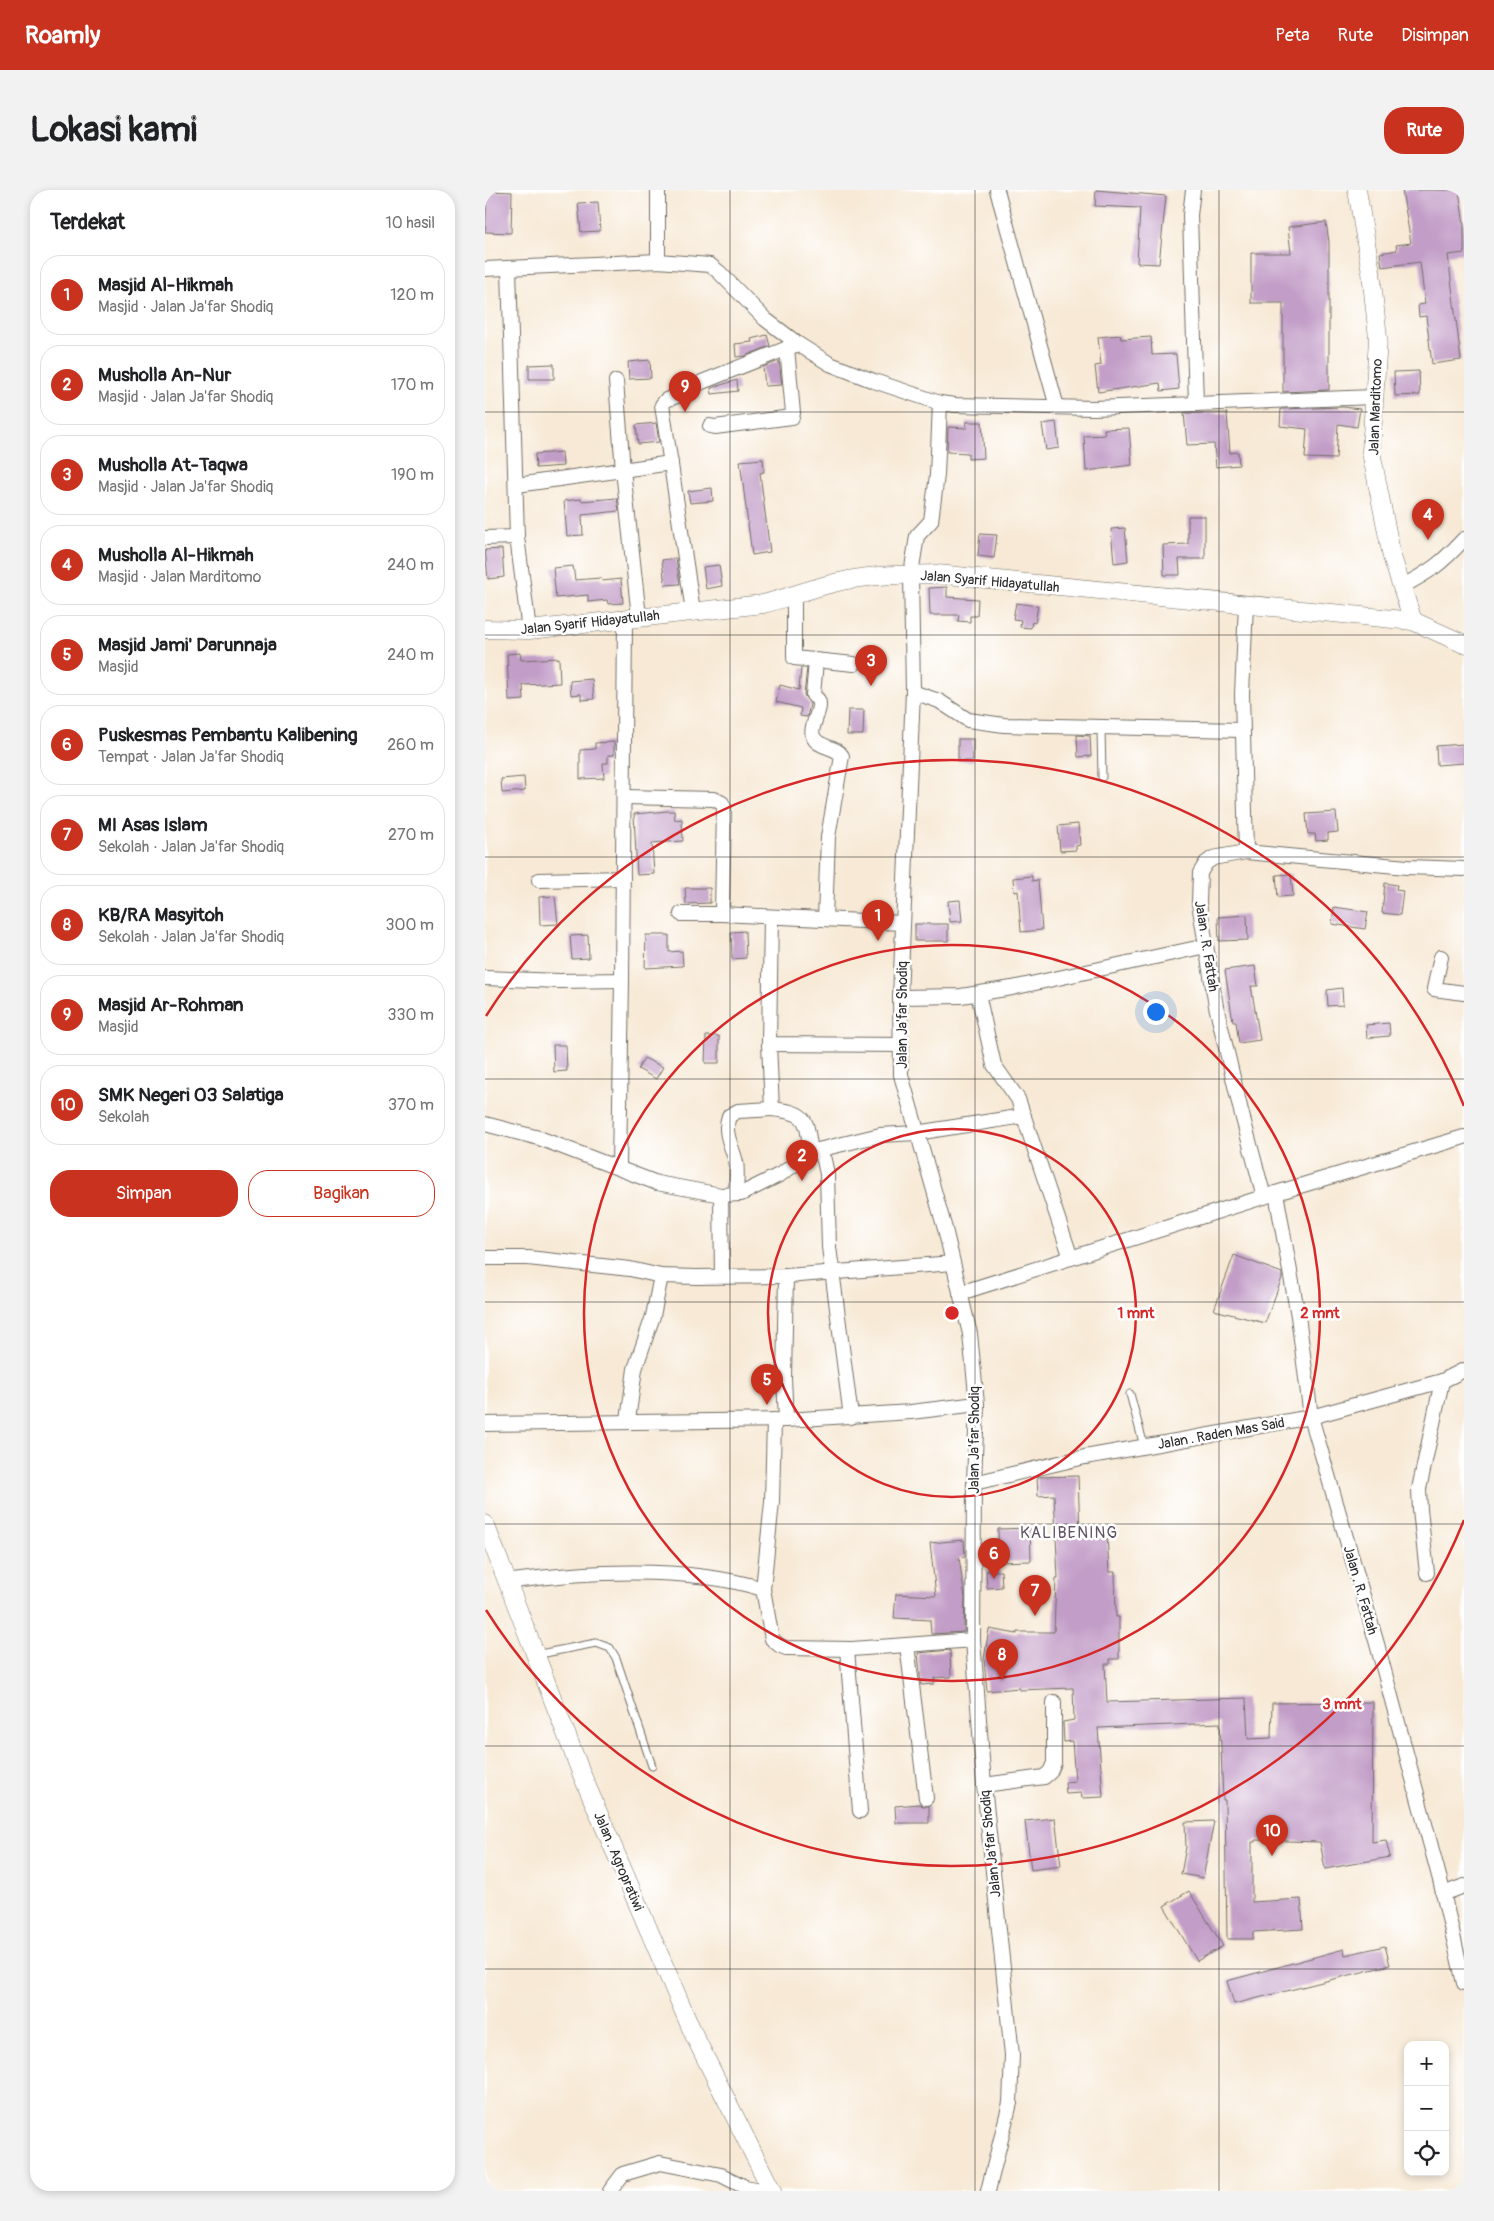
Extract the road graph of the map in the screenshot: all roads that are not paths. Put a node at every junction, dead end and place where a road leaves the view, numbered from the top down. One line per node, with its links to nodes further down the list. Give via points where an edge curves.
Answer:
1 (658, 190): 5 (street)
2 (997, 190): 13 (street)
3 (1193, 190): 12 (street, via 1190,215)
4 (1357, 190): 10 (street, Jalan Marditomo, via 1376,308 1378,338)
5 (658, 261): 7 (street); 8 (street, via 710,265)
6 (485, 269): 7 (street)
7 (509, 269): 17 (street)
8 (793, 346): 11 (street, via 874,382); 14 (street, via 792,416); 15 (street, via 702,382 663,403)
9 (616, 381): 16 (street)
10 (1374, 397): 12 (street); 22 (street, Jalan Marditomo, via 1371,452)
11 (939, 403): 13 (street, via 968,407); 21 (street, Jalan Ja'far Shodiq, via 937,476 931,522 917,536)
12 (1196, 403): 13 (street)
13 (1057, 407)
14 (710, 426)
15 (671, 463): 16 (street); 25 (street)
16 (623, 470): 17 (street); 26 (street)
17 (517, 485): 18 (street)
18 (517, 537): 19 (street); 29 (street)
19 (485, 538)
20 (1464, 539): 22 (street, via 1434,569)
21 (911, 574): 23 (street, Jalan Syarif Hidayatullah, via 847,580); 24 (street, Jalan Syarif Hidayatullah); 33 (street, Jalan Ja'far Shodiq)
22 (1401, 587): 27 (street, Jalan Marditomo)
23 (794, 596): 25 (street, Jalan Syarif Hidayatullah, via 763,604); 31 (street, via 793,656)
24 (1247, 605): 27 (street, Jalan Syarif Hidayatullah); 35 (street, via 1241,694)
25 (693, 611): 26 (street, Jalan Syarif Hidayatullah)
26 (632, 619): 29 (street, Jalan Syarif Hidayatullah); 37 (street)
27 (1413, 621): 30 (street, Jalan Syarif Hidayatullah)
28 (485, 629): 29 (street, Jalan Syarif Hidayatullah)
29 (529, 630)
30 (1464, 644)
31 (816, 661): 32 (street); 45 (street, via 813,695 819,705 813,737 842,756 827,837)
32 (854, 664)
33 (913, 692): 34 (street, via 939,702 968,720 1004,725); 46 (street, Jalan Ja'far Shodiq)
34 (1101, 727): 35 (street); 36 (lane)
35 (1243, 730): 38 (street)
36 (1102, 777)
37 (624, 797): 40 (street); 43 (street, via 714,799 722,803)
38 (1246, 852): 39 (street, Jalan . R. Fattah); 47 (street, Jalan . R. Fattah, via 1213,858 1199,873 1199,903)
39 (1464, 869)
40 (623, 878): 41 (street); 50 (street)
41 (539, 880)
42 (681, 914): 43 (street)
43 (722, 914): 44 (street)
44 (771, 917): 45 (street); 54 (street)
45 (825, 918): 46 (street)
46 (903, 923): 53 (street, Jalan Ja'far Shodiq)
47 (1206, 946): 52 (street); 65 (street, Jalan . R. Fattah, via 1238,1102)
48 (1441, 957): 51 (street, via 1434,989)
49 (485, 978): 50 (street)
50 (622, 980): 62 (street)
51 (1464, 993)
52 (978, 994): 53 (street); 57 (street, via 994,1065 1018,1099)
53 (900, 997): 55 (street, Jalan Ja'far Shodiq)
54 (769, 1044): 55 (street); 56 (street)
55 (901, 1045): 59 (street, Jalan Ja'far Shodiq, via 901,1074)
56 (772, 1109): 61 (street, via 795,1111 801,1116); 63 (street, via 738,1111 729,1116 726,1124 736,1162)
57 (1024, 1116): 59 (street); 67 (street)
58 (485, 1124): 62 (street, via 539,1138)
59 (916, 1133): 61 (street, via 880,1135); 68 (street, Jalan Ja'far Shodiq)
60 (1464, 1137): 65 (street)
61 (814, 1151): 63 (street, via 781,1174); 69 (street, via 824,1160 827,1174)
62 (619, 1167): 64 (street, via 657,1183)
63 (736, 1194): 64 (street)
64 (721, 1195): 71 (street)
65 (1270, 1195): 67 (street); 79 (street, Jalan . R. Fattah, via 1298,1316)
66 (485, 1258): 70 (street, via 569,1261)
67 (1071, 1258): 73 (street)
68 (953, 1263): 69 (street); 73 (street, Jalan Ja'far Shodiq)
69 (833, 1274): 72 (street); 78 (street)
70 (661, 1276): 71 (street); 80 (street, via 653,1316 635,1369)
71 (722, 1276): 72 (street)
72 (786, 1276): 81 (street, via 784,1398)
73 (960, 1293): 77 (street, Jalan Ja'far Shodiq, via 970,1334)
74 (1464, 1370): 75 (street, Jalan . Raden Mas Said)
75 (1442, 1381): 79 (street, Jalan . Raden Mas Said); 86 (street, via 1419,1489)
76 (1130, 1394): 83 (lane)
77 (977, 1404): 78 (street); 84 (street, Jalan Ja'far Shodiq)
78 (851, 1417): 81 (street)
79 (1311, 1417): 83 (street, Jalan . Raden Mas Said); 99 (street, Jalan . R. Fattah, via 1377,1644)
80 (628, 1420): 81 (street); 82 (street)
81 (780, 1420): 88 (street)
82 (485, 1424)
83 (1144, 1446): 84 (street, Jalan . Raden Mas Said, via 1085,1456)
84 (974, 1483): 89 (street, Jalan Ja'far Shodiq)
85 (485, 1524): 87 (street, Jalan . Agropratiwi)
86 (1427, 1573)
87 (506, 1582): 88 (street, via 627,1572 736,1582); 92 (street, Jalan . Agropratiwi)
88 (763, 1589): 91 (street, via 772,1639 779,1645 786,1648)
89 (973, 1640): 90 (street); 95 (street, Jalan Ja'far Shodiq)
90 (907, 1645): 91 (street); 96 (street)
91 (847, 1649): 97 (street)
92 (535, 1655): 94 (lane, via 596,1643 611,1648); 103 (street, Jalan . Agropratiwi, via 582,1775 694,2035)
93 (1054, 1702): 95 (street, via 1054,1763 1050,1772 1044,1778)
94 (651, 1766)
95 (984, 1785): 104 (street, Jalan Ja'far Shodiq, via 1012,2055 1010,2103)
96 (927, 1798)
97 (860, 1811)
98 (1464, 1886): 99 (street)
99 (1443, 1894): 100 (street, Jalan . R. Fattah)
100 (1464, 1982)
101 (610, 2191): 102 (street, via 623,2174 660,2162 721,2175 745,2187)
102 (766, 2191)
103 (772, 2191)
104 (988, 2191)

